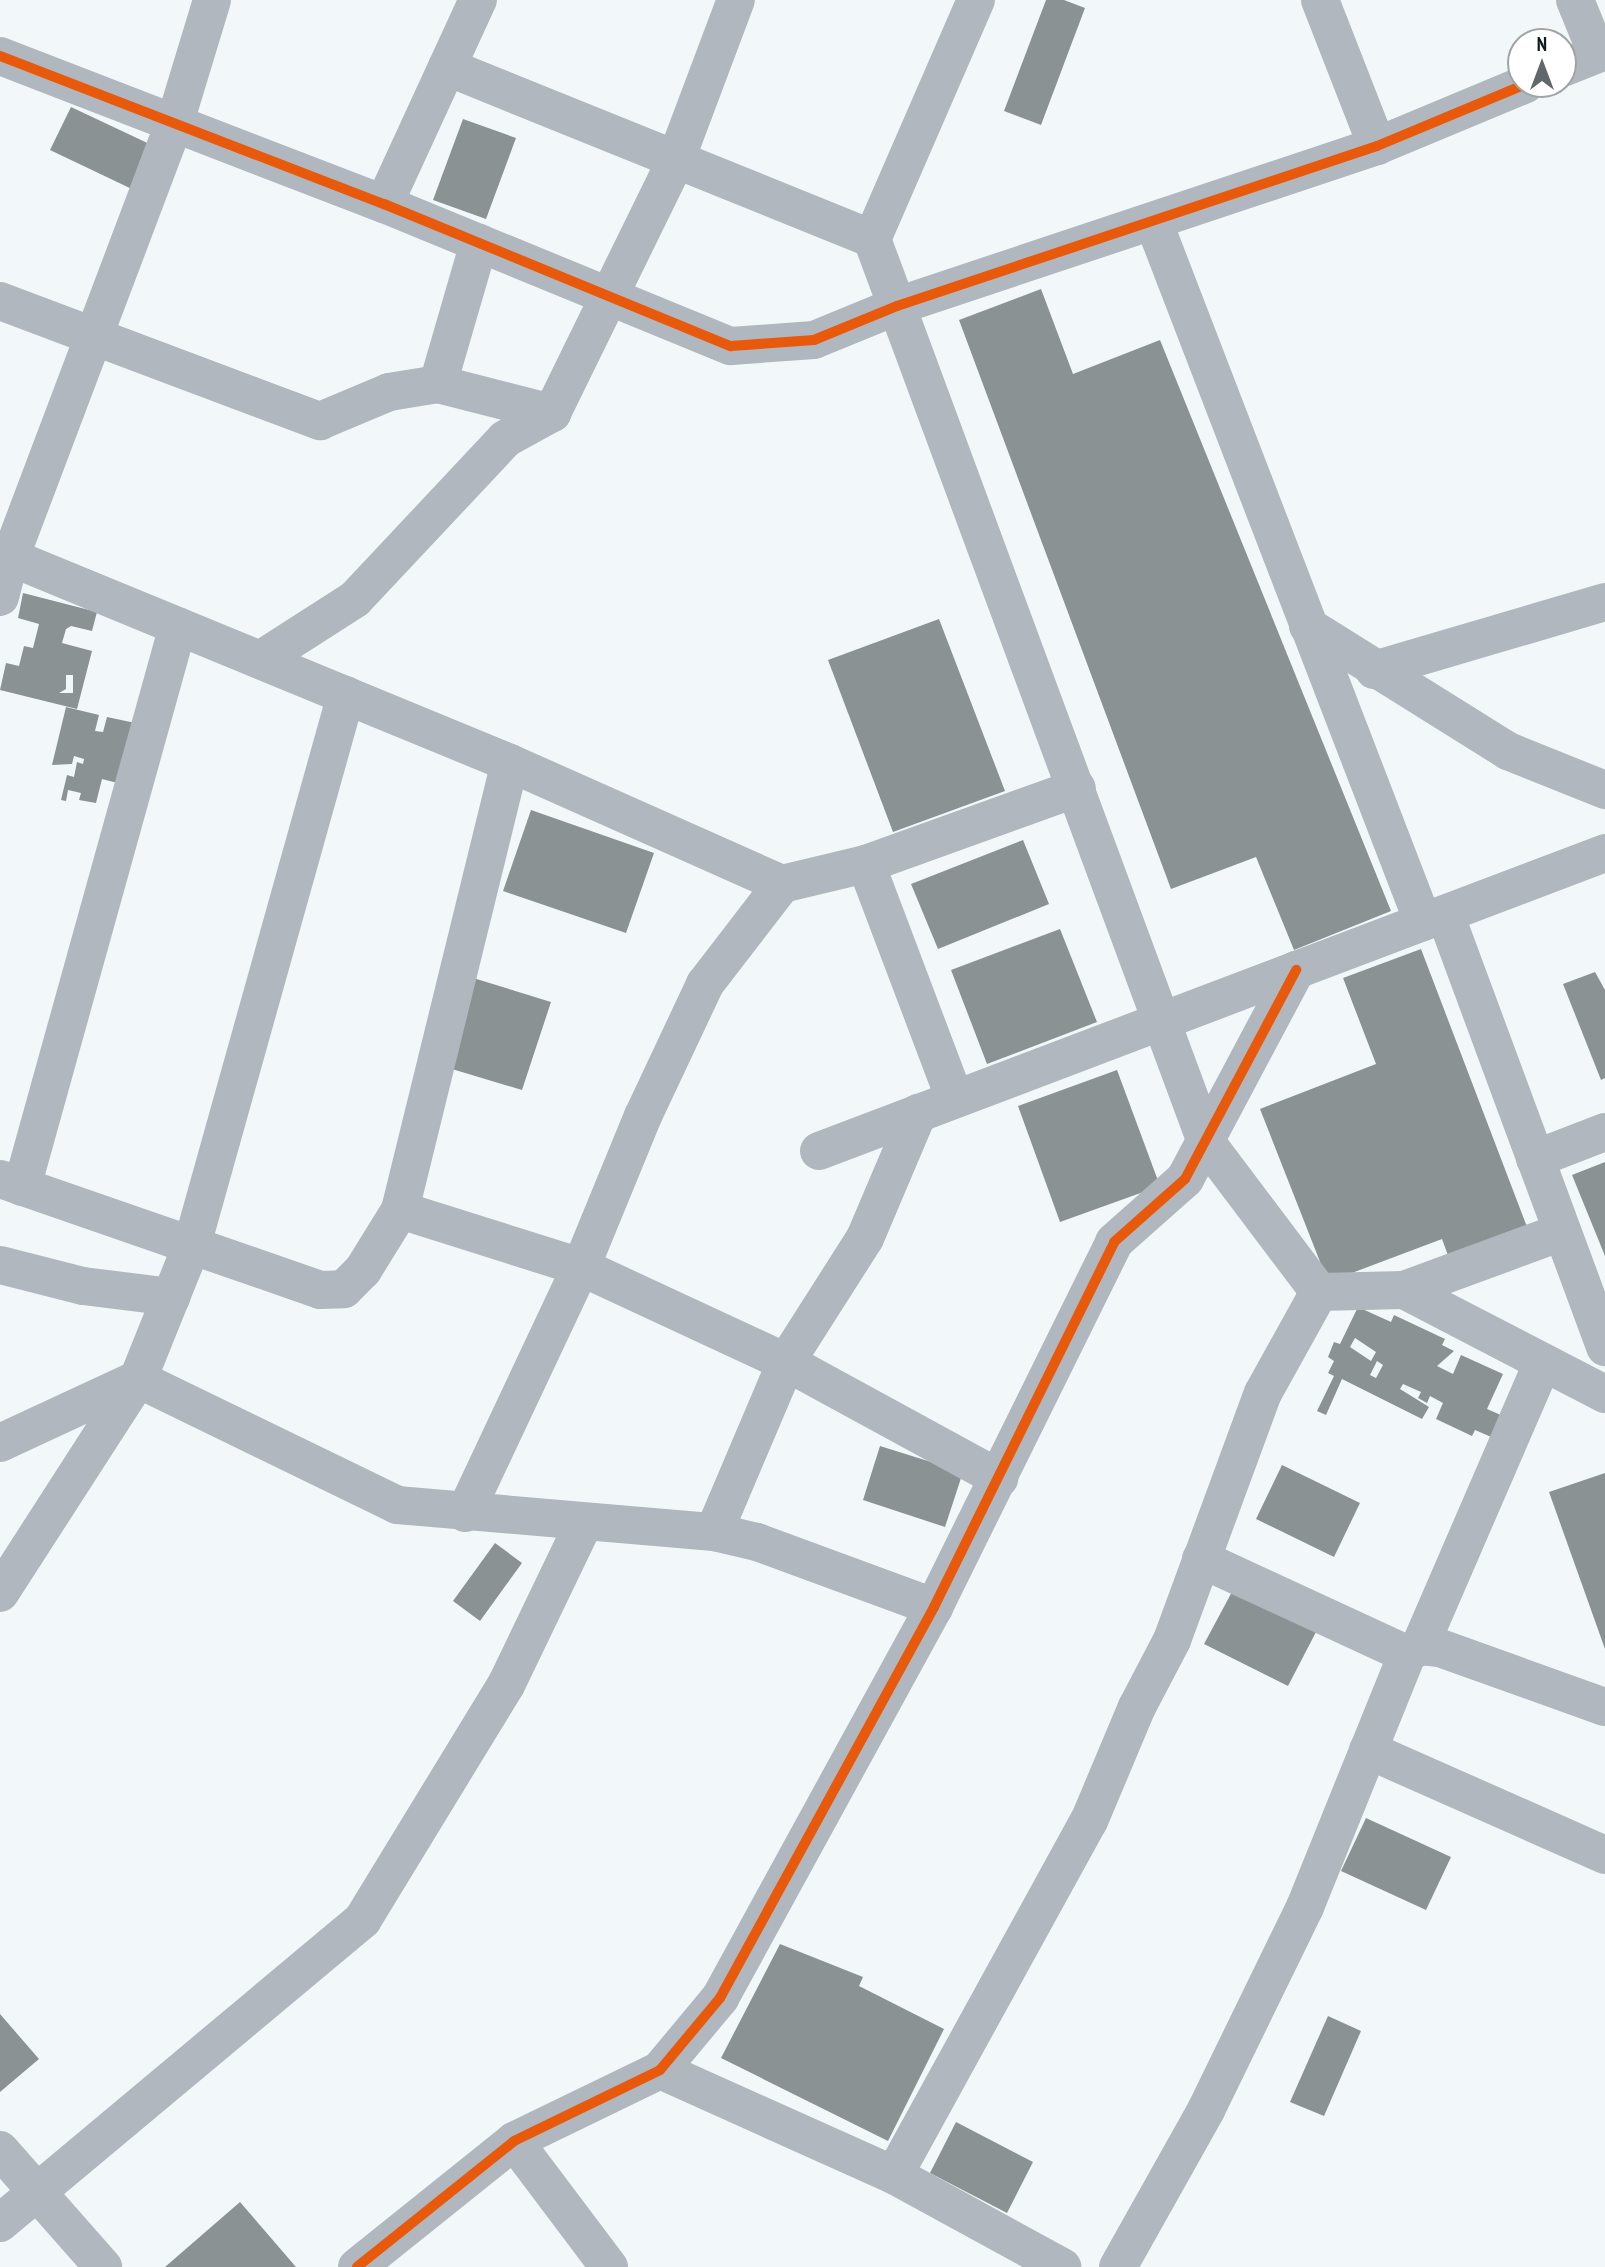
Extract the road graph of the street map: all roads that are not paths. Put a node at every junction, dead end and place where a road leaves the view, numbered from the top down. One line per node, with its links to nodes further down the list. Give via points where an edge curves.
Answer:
1 (212, 0): 11 (street)
2 (478, 0): 9 (street)
3 (736, 0): 13 (street)
4 (976, 0): 16 (street)
5 (1320, 0): 12 (street)
6 (1575, 0): 8 (street)
7 (0, 56): 11 (street)
8 (1588, 58)
9 (447, 67): 13 (street); 14 (street)
10 (1507, 92): 12 (street)
11 (175, 122): 14 (street); 21 (street)
12 (1377, 146): 15 (street)
13 (675, 162): 16 (street); 18 (street)
14 (384, 204): 17 (street)
15 (1154, 223): 20 (street); 28 (street)
16 (872, 239): 20 (street)
17 (480, 243): 18 (street); 22 (street)
18 (610, 297): 20 (street, via 730,346 814,340); 23 (street)
19 (0, 301): 21 (street)
20 (897, 306): 33 (street)
21 (95, 340): 22 (street, via 320,421 389,392); 24 (street)
22 (438, 384): 23 (street)
23 (552, 413): 29 (street, via 505,439 355,599)
24 (5, 555): 25 (street); 27 (street)
25 (0, 597)
26 (1605, 602): 30 (street)
27 (178, 626): 29 (street); 47 (street)
28 (1308, 626): 30 (street); 38 (street)
29 (260, 660): 31 (street)
30 (1374, 670): 34 (street, via 1508,751)
31 (346, 695): 32 (street); 50 (street)
32 (510, 763): 37 (street); 48 (street)
33 (1077, 788): 36 (street); 40 (street)
34 (1605, 790)
35 (1605, 853): 38 (street)
36 (866, 863): 37 (street); 41 (street)
37 (782, 884): 52 (street, via 705,984 643,1116)
38 (1434, 918): 39 (street); 46 (street)
39 (1296, 970): 40 (street); 44 (street)
40 (1164, 1020): 41 (street); 44 (street)
41 (955, 1099): 42 (street)
42 (918, 1114): 45 (street); 57 (street, via 865,1238)
43 (1605, 1132): 46 (street)
44 (1206, 1142): 54 (street); 62 (street, via 1185,1179 1114,1242)
45 (819, 1151)
46 (1535, 1159): 49 (street)
47 (11, 1183): 50 (street)
48 (400, 1210): 50 (street, via 363,1270 344,1289 320,1290); 52 (street)
49 (1562, 1232): 53 (street); 56 (street)
50 (192, 1245): 55 (street)
51 (0, 1265): 55 (street, via 83,1286)
52 (581, 1267): 57 (street); 63 (street)
53 (1404, 1290): 54 (street); 58 (street)
54 (1319, 1292): 66 (street, via 1264,1393)
55 (171, 1297): 59 (street)
56 (1605, 1347)
57 (786, 1362): 62 (street); 65 (street)
58 (1543, 1362): 60 (street); 69 (street)
59 (138, 1379): 61 (street); 63 (street, via 397,1505); 67 (street)
60 (1605, 1394)
61 (0, 1443)
62 (999, 1478): 68 (street)
63 (465, 1513): 64 (street)
64 (584, 1523): 65 (street); 77 (street, via 506,1685 363,1919)
65 (714, 1532): 68 (street, via 757,1542)
66 (1201, 1559): 69 (street); 76 (street, via 1172,1640 1137,1706 1089,1821)
67 (0, 1593)
68 (934, 1607): 73 (street, via 720,1998)
69 (1413, 1650): 70 (street, via 1440,1648); 71 (street)
70 (1605, 1707)
71 (1368, 1750): 72 (street); 83 (street, via 1305,1907 1206,2110)
72 (1605, 1855)
73 (660, 2070): 74 (street); 76 (street)
74 (514, 2141): 81 (street); 82 (street)
75 (0, 2150): 77 (street)
76 (894, 2175): 79 (street)
77 (37, 2192): 78 (street); 80 (street)
78 (0, 2224)
79 (1052, 2265)
80 (103, 2267)
81 (357, 2267)
82 (609, 2267)
83 (1118, 2267)

